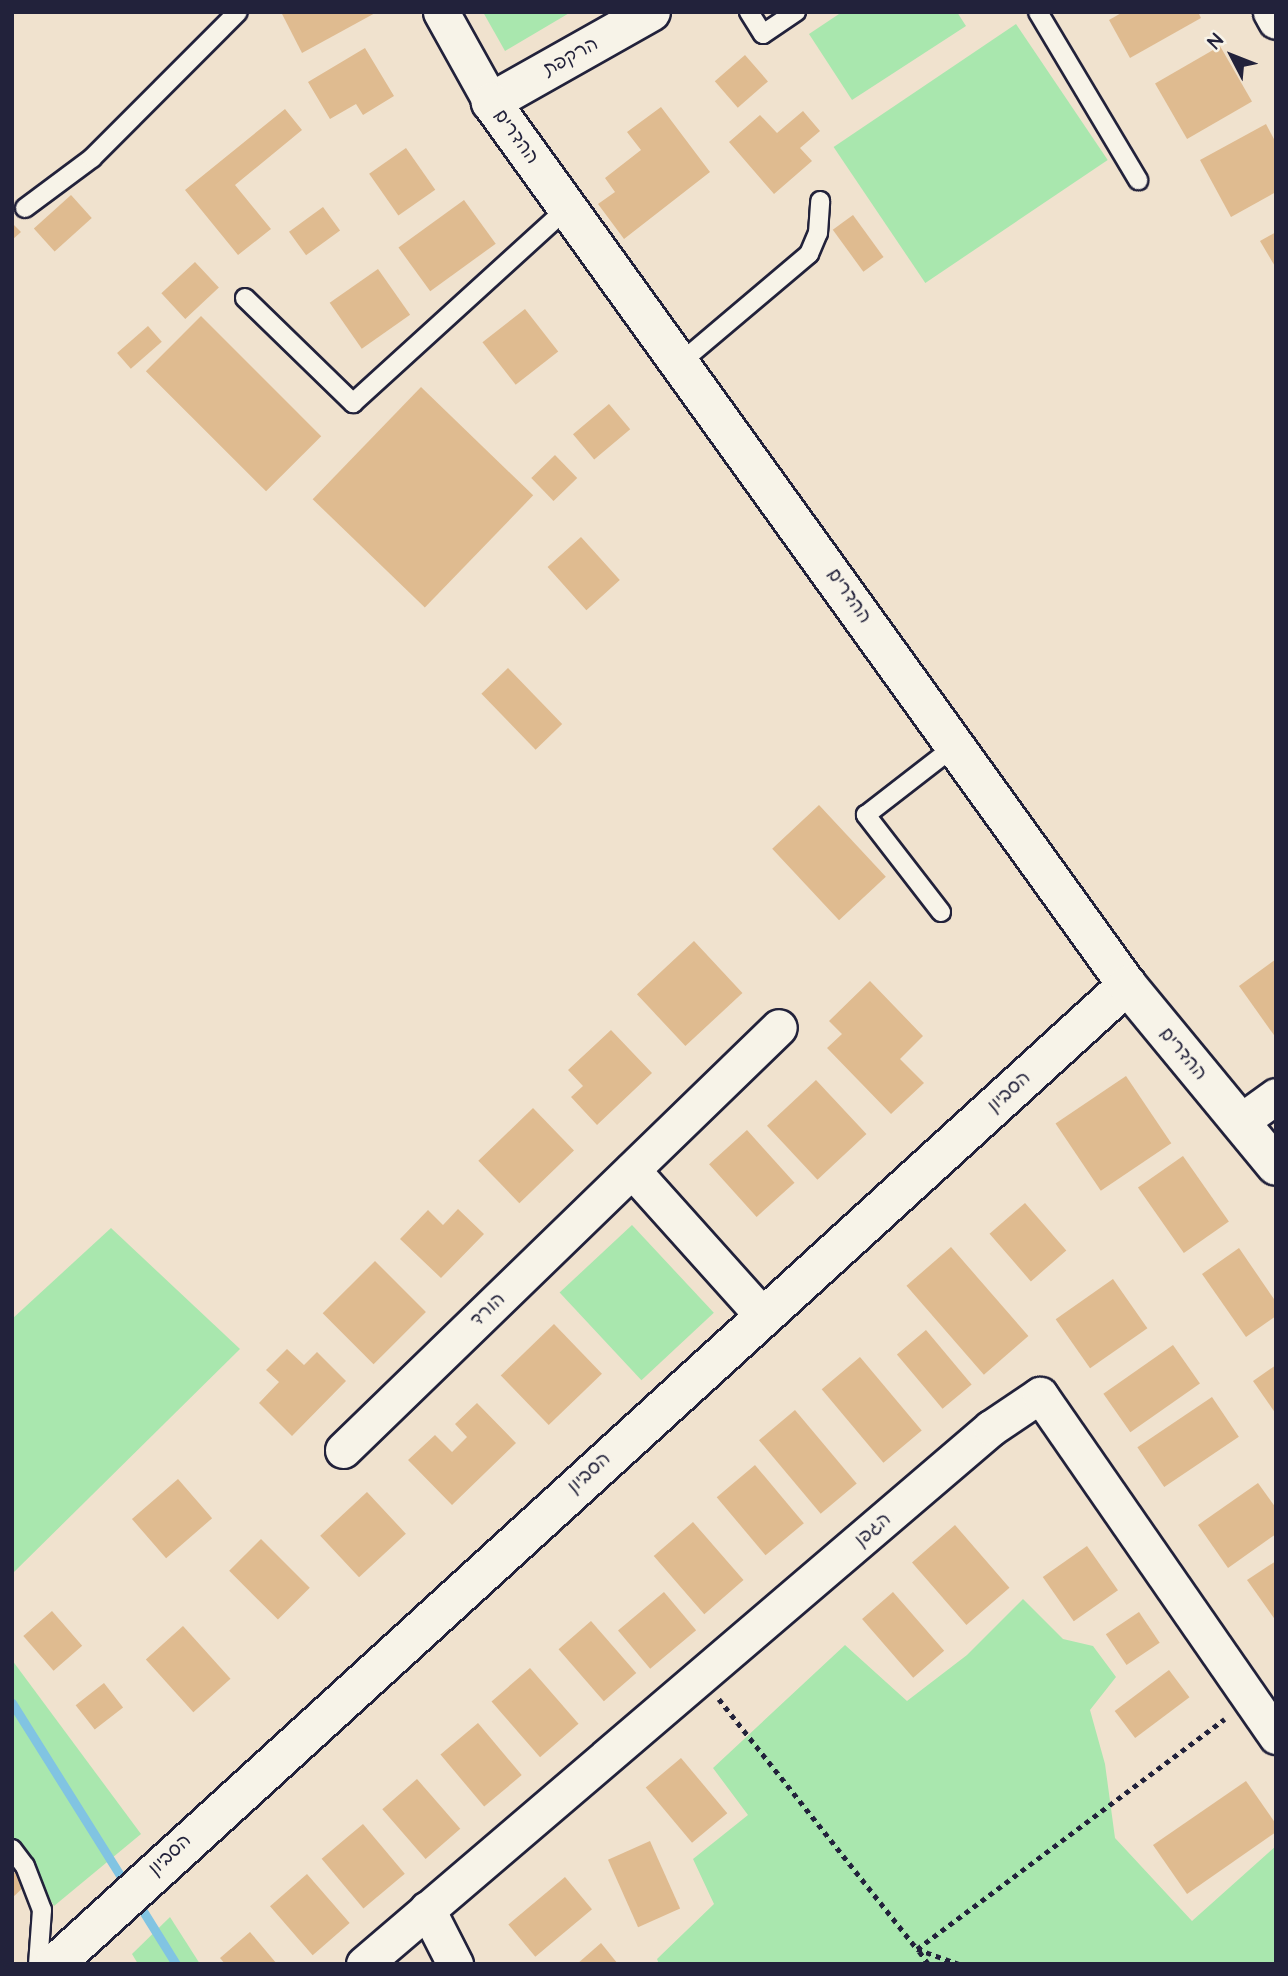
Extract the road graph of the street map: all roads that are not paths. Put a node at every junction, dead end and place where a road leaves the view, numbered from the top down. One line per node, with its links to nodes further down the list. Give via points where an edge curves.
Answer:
1 (238, 12): 12 (lane, via 92,158)
2 (441, 12): 9 (street, ההדרים)
3 (651, 12): 9 (main road, הרקפת)
4 (750, 12): 5 (lane, via 763,34)
5 (796, 12)
6 (1038, 12): 10 (lane)
7 (1271, 12): 8 (street)
8 (1276, 20)
9 (491, 102): 13 (main road, ההדרים)
10 (1138, 180)
11 (820, 201): 15 (lane, via 818,233 809,254)
12 (25, 208)
13 (567, 208): 14 (lane, via 353,404); 15 (main road, ההדרים)
14 (245, 298)
15 (680, 363): 16 (main road, ההדרים)
16 (955, 746): 17 (lane, via 866,815); 18 (main road, ההדרים)
17 (941, 912)
18 (1126, 985): 21 (main road, ההדרים); 24 (main road, הסביון)
19 (779, 1027): 23 (street, הורד)
20 (1276, 1096): 21 (street)
21 (1240, 1122): 22 (main road, ההדרים)
22 (1276, 1166)
23 (632, 1170): 24 (street); 25 (street, הורד)
24 (763, 1316): 31 (main road, הסביון)
25 (344, 1450)
26 (1263, 1690): 27 (street, הגפן); 29 (street, הגפן, via 1040,1395 991,1428)
27 (1276, 1736)
28 (12, 1849): 30 (lane, via 25,1866 42,1910)
29 (427, 1909): 32 (street, הגפן); 33 (street)
30 (38, 1964)
31 (55, 1964)
32 (364, 1964)
33 (455, 1964)

